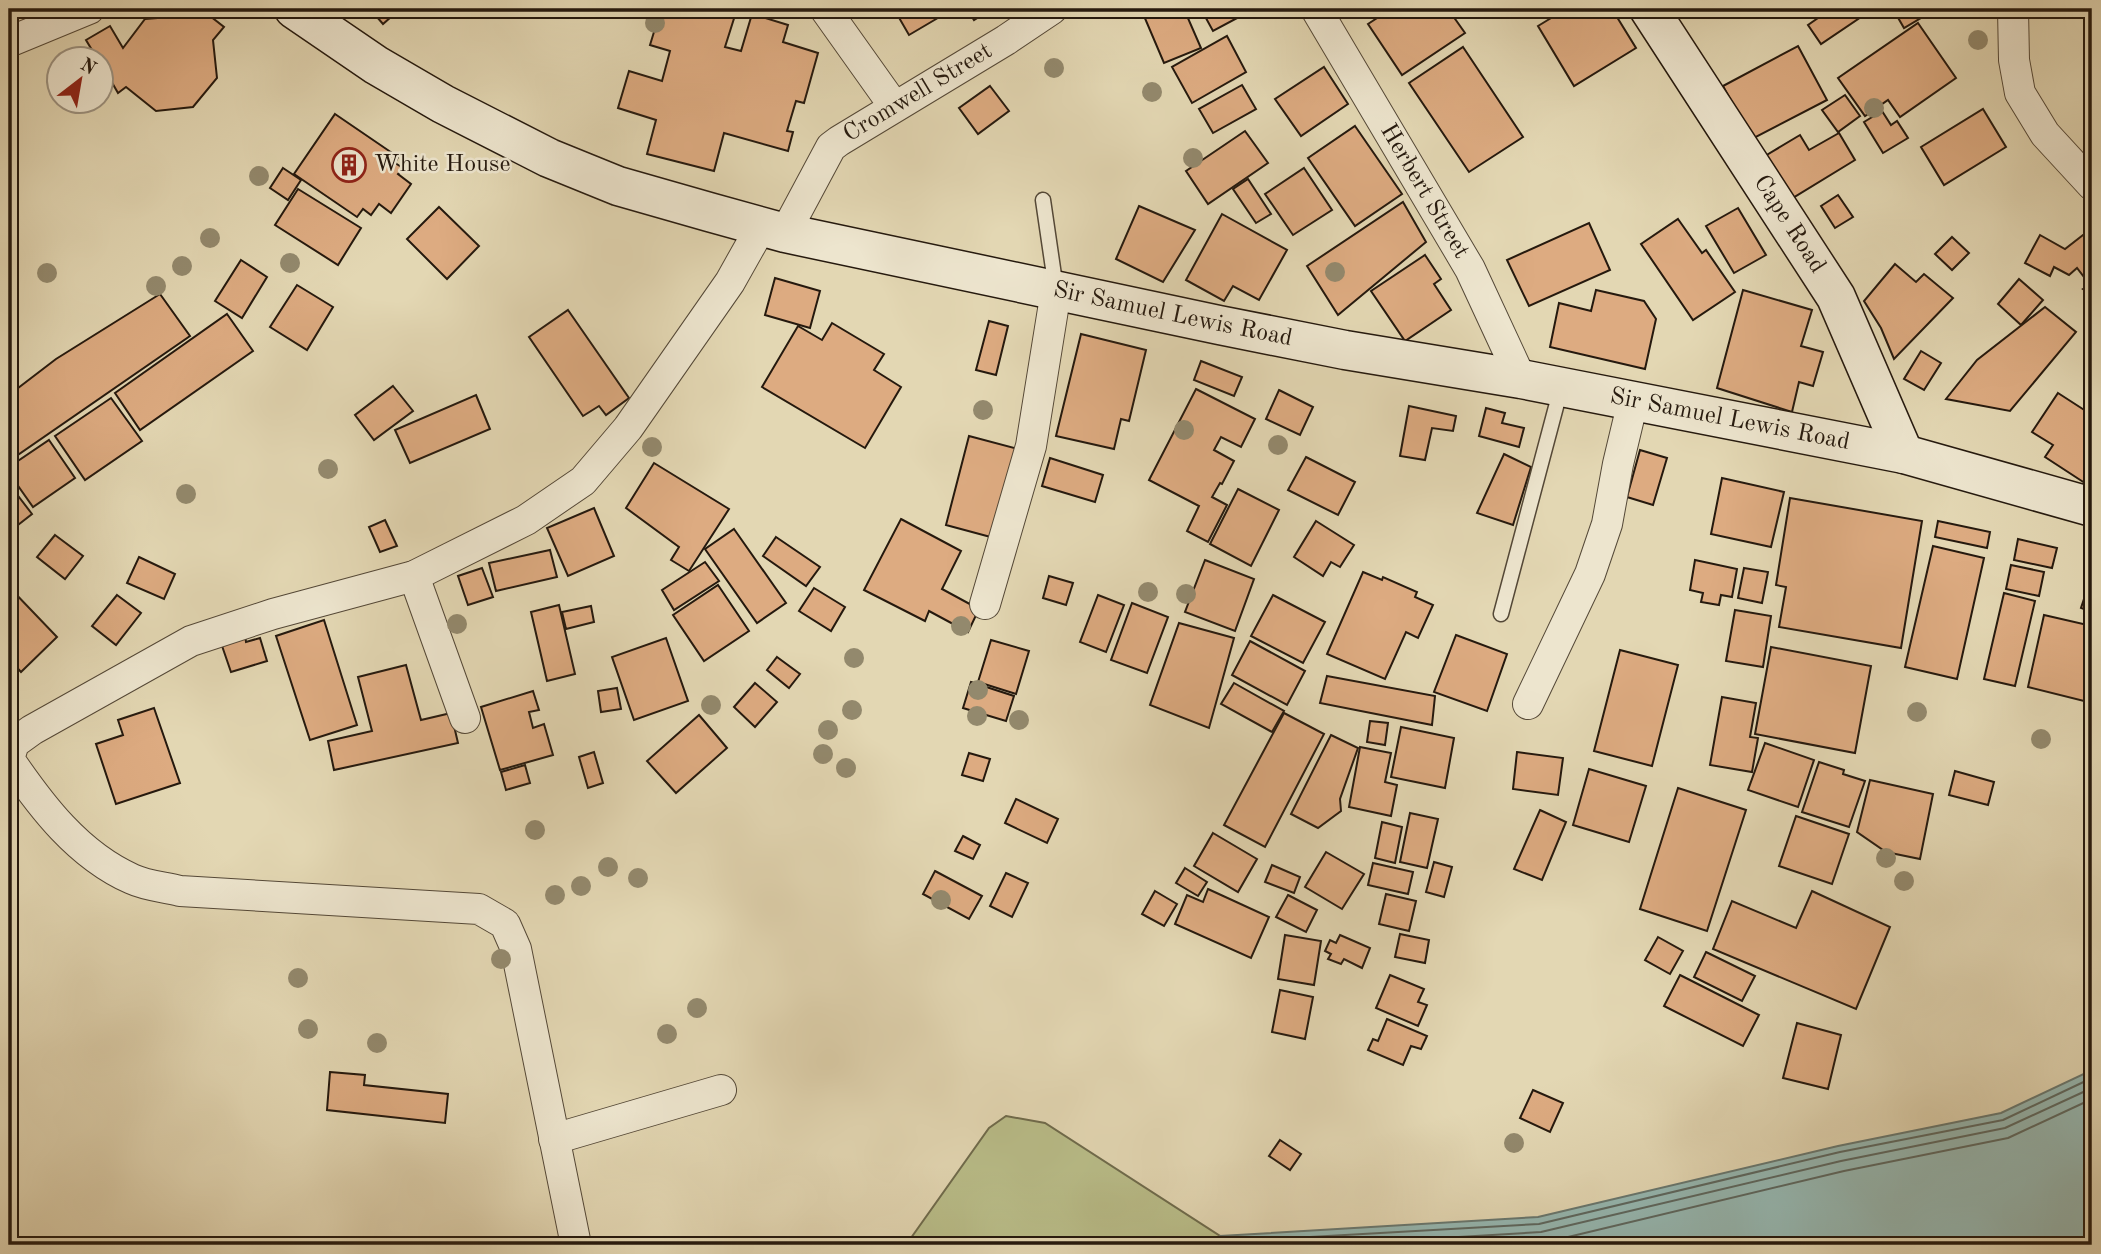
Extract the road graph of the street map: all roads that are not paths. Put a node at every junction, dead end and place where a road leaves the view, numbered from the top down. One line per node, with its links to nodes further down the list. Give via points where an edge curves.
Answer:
1 (89, 9): 8 (street)
2 (293, 9): 12 (main road, Sir Samuel Lewis Road, via 443,104 549,158 618,186)
3 (825, 9): 9 (street)
4 (1052, 9): 9 (street, Cromwell Street)
5 (1316, 9): 14 (street, Herbert Street, via 1470,269)
6 (1649, 9): 17 (main road, Cape Road, via 1836,297)
7 (2013, 9): 10 (street, via 2020,93 2045,134)
8 (9, 42)
9 (894, 106): 12 (street, Cromwell Street, via 831,147)
10 (2092, 185)
11 (1043, 200): 13 (lane)
12 (773, 229): 13 (main road, Sir Samuel Lewis Road); 19 (street, Cromwell Street, via 730,282 628,428 583,481 526,520)
13 (1056, 290): 14 (main road, Sir Samuel Lewis Road, via 1345,350); 20 (street, via 1031,446)
14 (1521, 379): 15 (main road, Sir Samuel Lewis Road)
15 (1561, 387): 16 (main road, Sir Samuel Lewis Road); 21 (lane)
16 (1633, 401): 17 (main road, Sir Samuel Lewis Road); 22 (street, via 1607,524 1590,574)
17 (1904, 454): 18 (main road, Sir Samuel Lewis Road)
18 (2092, 507)
19 (414, 576): 23 (street); 25 (street, Cromwell Street, via 191,641 32,730 14,743 9,759 57,823 90,853 133,880 180,891 479,909 505,924 516,949)
20 (985, 604)
21 (1501, 614)
22 (1528, 704)
23 (465, 718)
24 (720, 1090): 25 (street)
25 (554, 1139): 26 (street)
26 (576, 1245)

